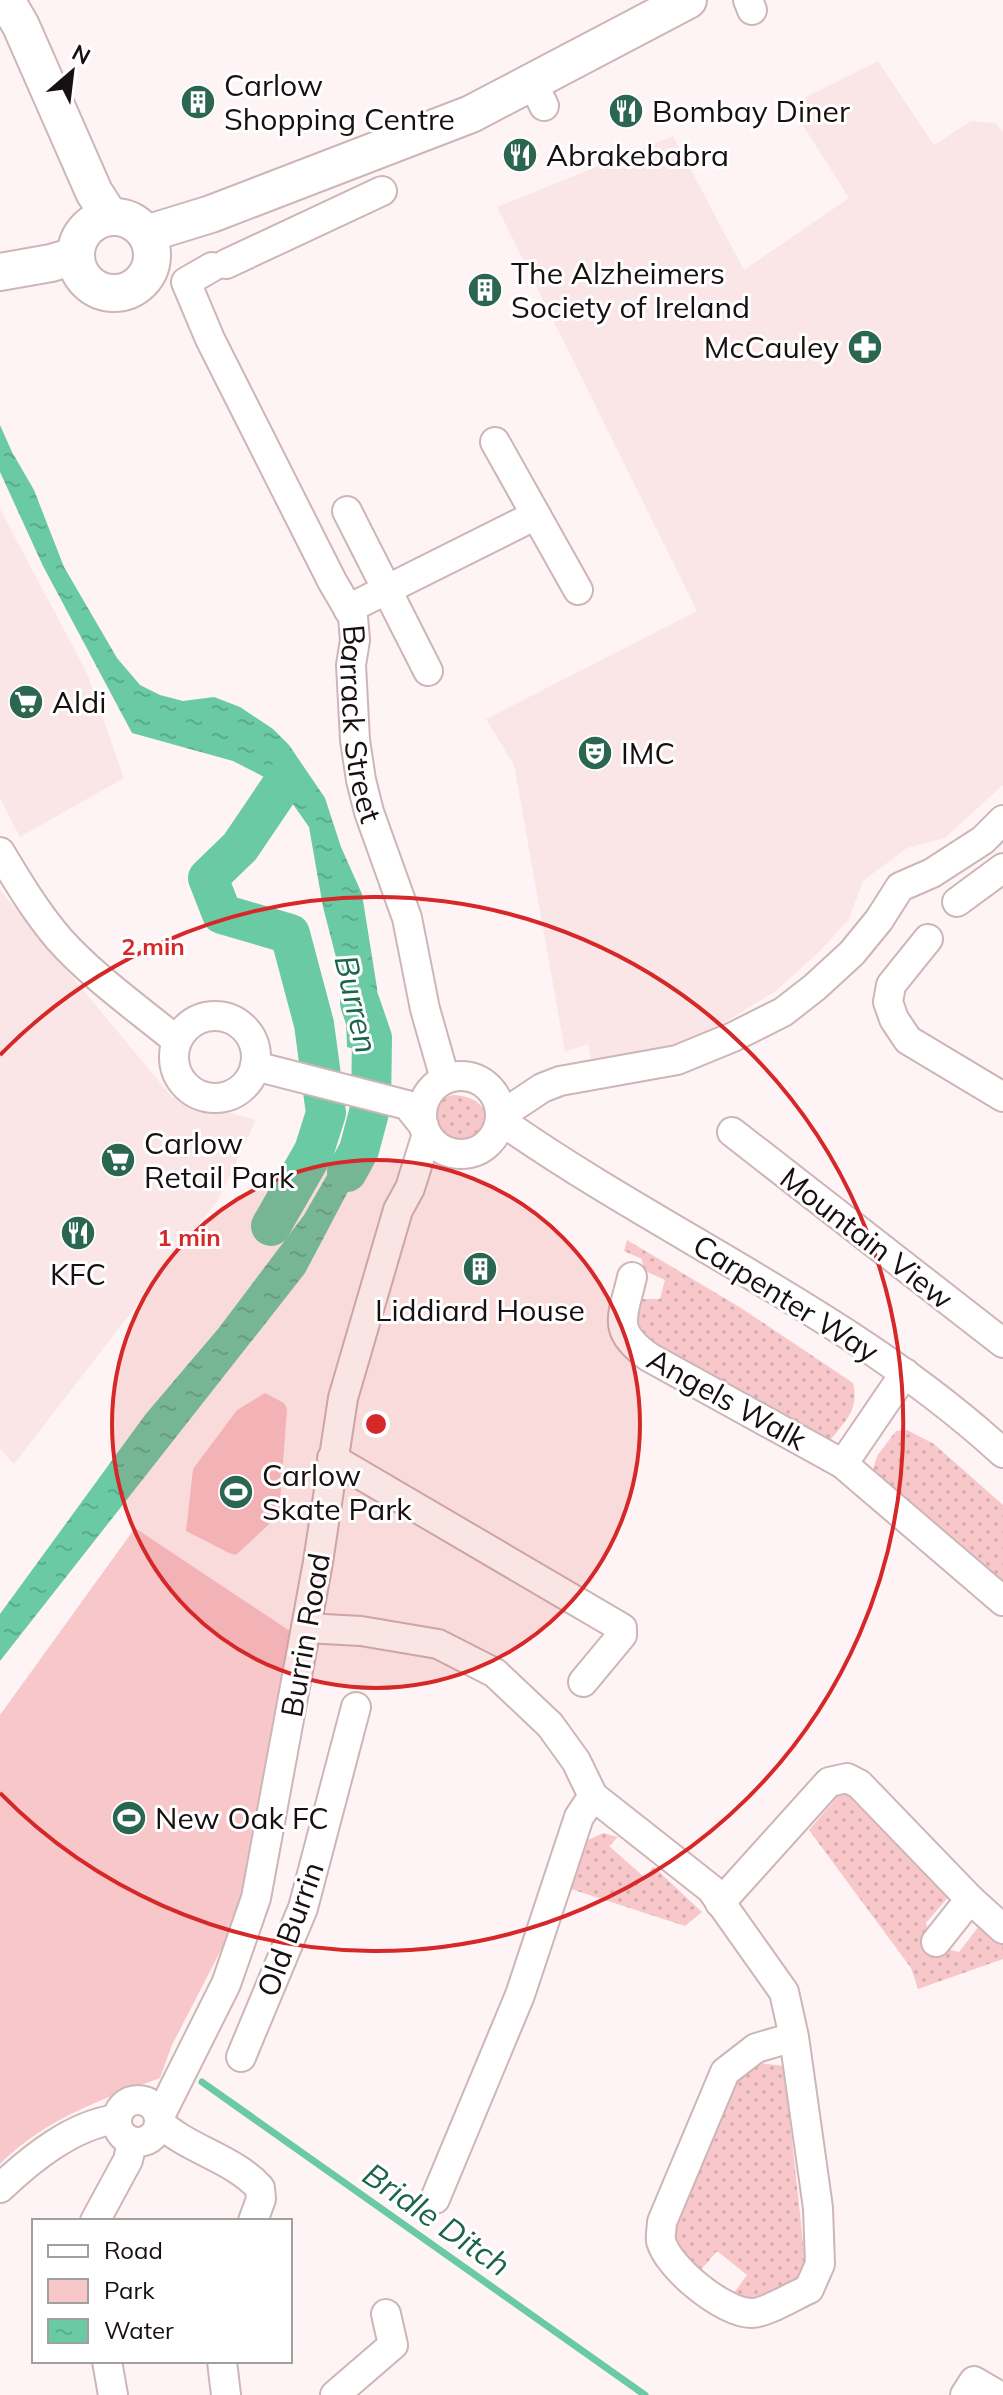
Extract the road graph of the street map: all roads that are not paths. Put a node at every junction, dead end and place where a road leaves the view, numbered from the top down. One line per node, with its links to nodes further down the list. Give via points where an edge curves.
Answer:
1 (6, 0): 7 (main road, via 21,26)
2 (688, 0): 3 (main road, via 539,95 471,114)
3 (318, 173): 5 (street); 6 (main road)
4 (382, 191): 5 (street)
5 (334, 214): 14 (street, Barrack Street, via 186,282)
6 (157, 237): 7 (main road, via 130,220); 7 (main road, via 147,274 130,290 106,293 95,288)
7 (83, 238): 8 (main road)
8 (0, 272)
9 (495, 442): 11 (street)
10 (347, 511): 13 (street)
11 (536, 515): 12 (street); 13 (street)
12 (578, 590)
13 (387, 591): 14 (street); 15 (street)
14 (348, 609): 26 (street, Barrack Street, via 355,640 351,665 361,780 407,918 425,1009)
15 (428, 671)
16 (1003, 820): 24 (street, via 983,840 900,887 852,953 783,1012 677,1060)
17 (0, 852): 21 (street, via 60,940)
18 (1003, 868): 19 (street)
19 (957, 902)
20 (928, 939): 25 (street, via 891,985 888,1002 894,1019 908,1040)
21 (176, 1040): 22 (street, via 194,1020 221,1015 245,1028); 22 (street, via 178,1075 194,1093 206,1097 219,1098 242,1088)
22 (265, 1068): 26 (street)
23 (482, 1081): 24 (street); 26 (street, via 470,1076); 27 (street, via 498,1101)
24 (542, 1088): 27 (street)
25 (1003, 1097)
26 (426, 1107): 29 (street, via 438,1147); 30 (street, Burrin Road)
27 (496, 1126): 29 (street, via 472,1152); 33 (street, Carpenter Way, via 824,1319)
28 (732, 1132): 32 (street, Mountain View)
29 (461, 1154): 30 (street)
30 (410, 1188): 35 (street, Burrin Road, via 398,1210 358,1341)
31 (632, 1277): 36 (street, Angels Walk, via 622,1318 631,1344)
32 (1003, 1343)
33 (905, 1373): 34 (street, Carpenter Way); 36 (street, Angels Walk)
34 (1003, 1453)
35 (332, 1458): 38 (street, Burrin Road); 39 (street, via 622,1628 622,1635)
36 (843, 1464): 37 (street, Angels Walk)
37 (1003, 1601)
38 (306, 1628): 41 (street, via 438,1644 495,1673 550,1725); 42 (street, Burrin Road)
39 (583, 1682)
40 (356, 1707): 45 (street, Old Burrin)
41 (593, 1796): 44 (street, via 711,1889); 52 (street, via 579,1817 520,1995)
42 (256, 1898): 45 (street); 50 (street, Burrin Road, via 226,1984)
43 (970, 1899): 44 (street, via 859,1784 847,1778 829,1782); 46 (street); 47 (street)
44 (720, 1903): 48 (street, via 784,1992)
45 (303, 1908): 49 (street, Old Burrin)
46 (1003, 1929)
47 (936, 1942)
48 (794, 2037): 48 (street, via 818,2208 820,2264 809,2289 754,2314 729,2309 696,2284 661,2241 662,2222 725,2072 756,2048)
49 (241, 2057)
50 (154, 2125): 51 (street, via 119,2132 117,2119 79,2131); 53 (street); 54 (street, via 250,2176 261,2199)
51 (0, 2188)
52 (435, 2199)
53 (96, 2219)
54 (254, 2219)
55 (386, 2314): 61 (street, via 393,2345)
56 (107, 2363): 59 (street)
57 (222, 2363): 60 (street)
58 (996, 2394): 62 (street, via 974,2381)
59 (113, 2395)
60 (226, 2395)
61 (335, 2395)
62 (965, 2395)

